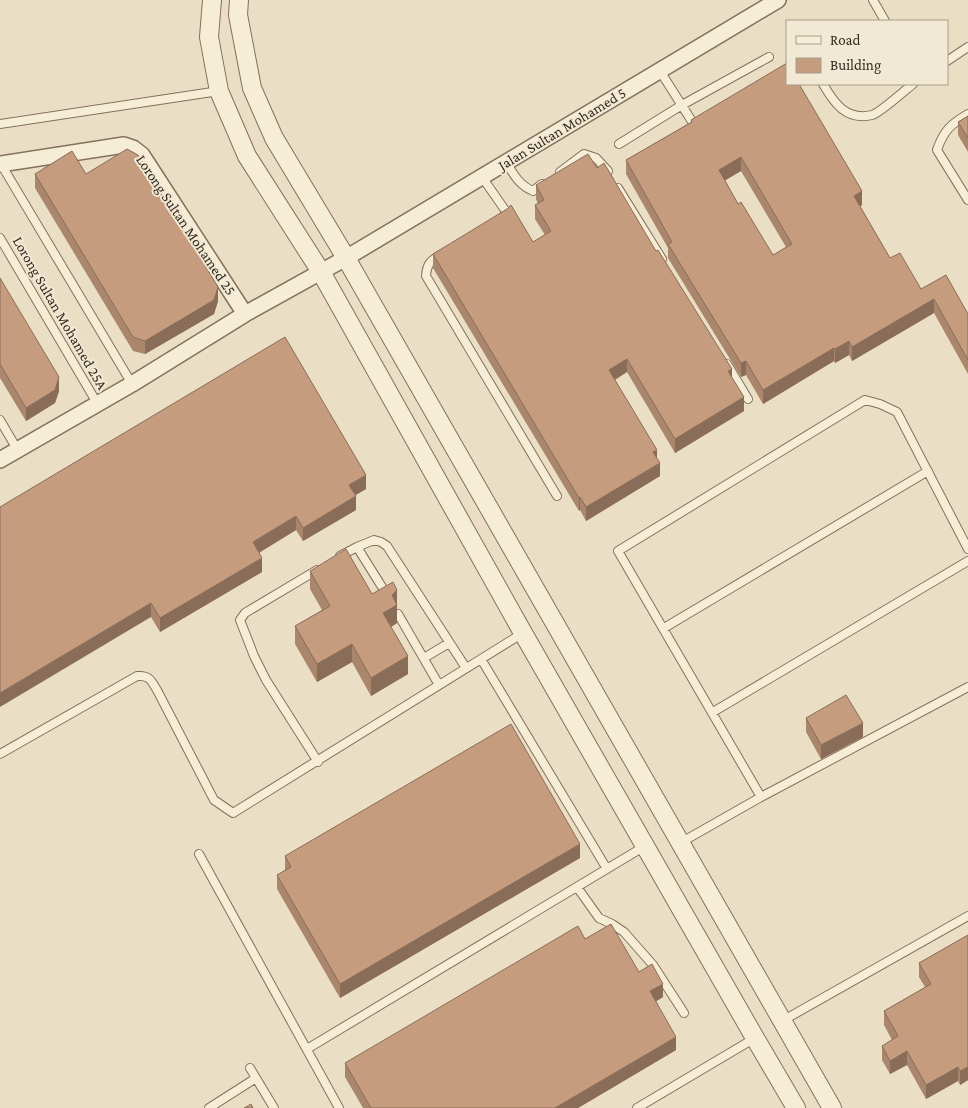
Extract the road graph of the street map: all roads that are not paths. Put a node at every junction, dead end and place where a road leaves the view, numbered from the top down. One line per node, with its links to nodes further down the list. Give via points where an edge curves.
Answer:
1 (212, 0): 12 (street, via 209,37)
2 (240, 0): 29 (street, via 238,15 252,88 274,138)
3 (778, 0): 9 (street, Jalan Sultan Mohamed 5)
4 (873, 0): 5 (lane)
5 (884, 20)
6 (968, 47): 8 (lane)
7 (769, 57): 13 (lane)
8 (948, 60)
9 (660, 70): 13 (lane); 18 (street, Jalan Sultan Mohamed 5)
10 (824, 85): 11 (lane, via 834,103 851,115 873,115)
11 (912, 85)
12 (218, 91): 16 (lane); 31 (street, via 247,156)
13 (682, 105): 15 (lane); 17 (lane)
14 (968, 114): 25 (lane, via 952,124 942,136 937,150)
15 (693, 123)
16 (0, 124)
17 (619, 144)
18 (506, 162): 22 (street, Jalan Sultan Mohamed 5); 23 (lane, via 517,180 533,191)
19 (0, 164): 32 (street, Lorong Sultan Mohamed 25, via 124,145 133,148 142,155); 34 (lane)
20 (555, 175): 21 (lane, via 584,154 596,158)
21 (611, 176)
22 (482, 177): 26 (lane, via 505,210 504,218); 29 (street, Jalan Sultan Mohamed 5)
23 (548, 180)
24 (616, 184): 30 (lane)
25 (968, 200)
26 (495, 223)
27 (0, 238): 36 (lane, Lorong Sultan Mohamed 25A)
28 (446, 252): 41 (lane, via 430,262 426,276)
29 (346, 258): 31 (street, Jalan Sultan Mohamed 5); 61 (street)
30 (667, 266)
31 (321, 272): 32 (street, Jalan Sultan Mohamed 5); 50 (street)
32 (245, 314): 34 (street, Jalan Sultan Mohamed 5)
33 (723, 358): 35 (lane)
34 (132, 384): 36 (street, Jalan Sultan Mohamed 5)
35 (748, 399)
36 (97, 403): 38 (street, Jalan Sultan Mohamed 5)
37 (0, 420): 38 (lane)
38 (18, 449): 39 (street, Jalan Sultan Mohamed 5)
39 (0, 460)
40 (928, 471): 43 (lane); 49 (lane); 49 (lane, via 897,412 865,400 618,551)
41 (557, 496)
42 (356, 547): 44 (lane); 47 (lane); 51 (lane, via 374,540 387,546)
43 (968, 549)
44 (333, 561)
45 (968, 561): 57 (lane)
46 (325, 566): 59 (lane, via 245,613 240,620 266,680)
47 (388, 597)
48 (398, 614): 52 (lane)
49 (664, 628): 57 (lane)
50 (523, 633): 53 (lane); 62 (street)
51 (449, 643): 52 (lane); 54 (lane)
52 (424, 658): 55 (lane)
53 (481, 659): 54 (lane); 64 (lane)
54 (466, 668): 55 (lane)
55 (439, 685): 59 (lane)
56 (968, 687): 60 (lane)
57 (713, 712): 60 (lane)
58 (0, 754): 59 (lane, via 144,675 152,680 214,800 233,813)
59 (318, 762)
60 (761, 797): 61 (lane)
61 (680, 843): 68 (street)
62 (645, 846): 64 (lane); 69 (street)
63 (200, 854): 70 (lane)
64 (607, 869): 65 (lane)
65 (577, 888): 67 (lane, via 599,918 624,932 653,965); 70 (lane)
66 (968, 916): 68 (lane)
67 (684, 1013)
68 (782, 1021): 78 (street)
69 (755, 1038): 76 (lane); 77 (street)
70 (307, 1048): 75 (lane)
71 (250, 1068): 72 (lane)
72 (256, 1078): 73 (lane); 74 (lane)
73 (210, 1108)
74 (274, 1108)
75 (339, 1108)
76 (637, 1108)
77 (796, 1108)
78 (832, 1108)

